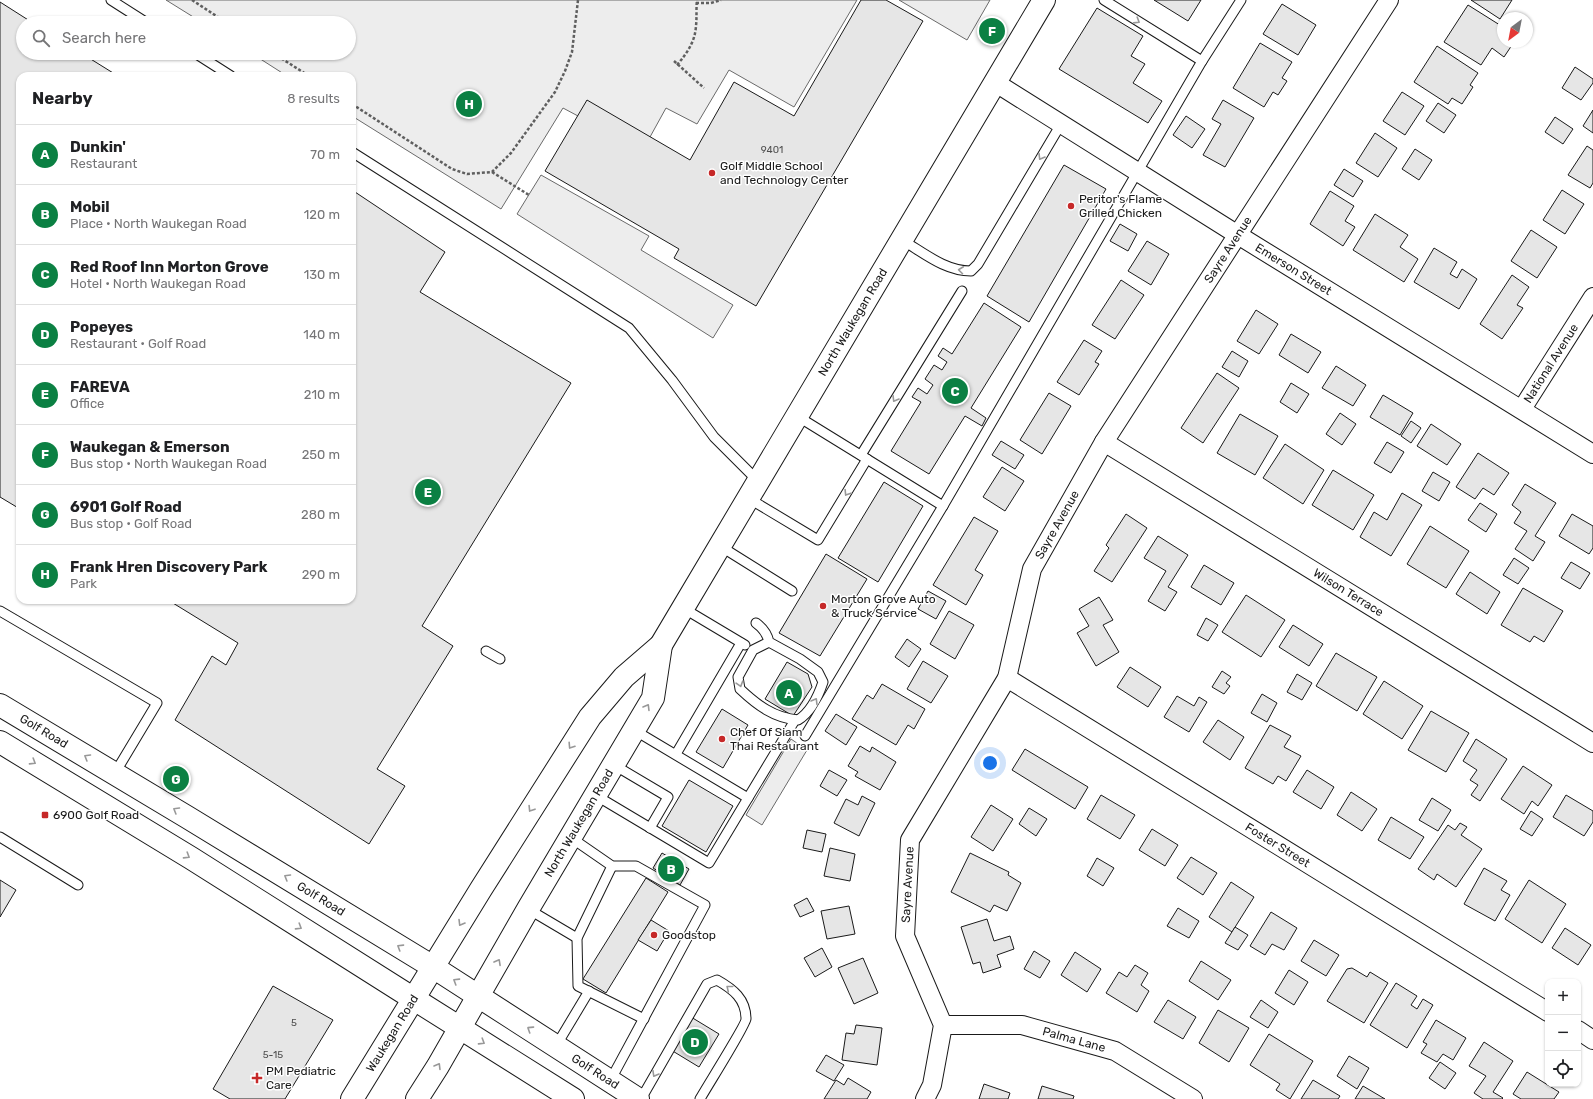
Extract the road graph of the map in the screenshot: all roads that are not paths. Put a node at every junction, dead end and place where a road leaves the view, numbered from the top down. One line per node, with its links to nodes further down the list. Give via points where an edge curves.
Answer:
1 (111, 0): 6 (lane)
2 (1044, 0): 10 (main road, North Waukegan Road)
3 (1104, 0): 8 (lane, one-way to 8)
4 (1241, 0): 8 (lane)
5 (1389, 0): 14 (street, Sayre Avenue)
6 (136, 16)
7 (206, 60): 9 (lane)
8 (1202, 61): 13 (lane)
9 (225, 72)
10 (996, 83): 11 (street, Emerson Street); 15 (main road, North Waukegan Road)
11 (1061, 124): 13 (street, Emerson Street); 15 (lane, one-way to 15, via 978,264 971,271 946,267)
12 (356, 155): 23 (lane, via 629,328 668,374)
13 (1137, 172): 14 (street, Emerson Street); 24 (lane)
14 (1238, 236): 18 (street, Emerson Street); 20 (street, Sayre Avenue)
15 (902, 240): 19 (main road, North Waukegan Road)
16 (962, 291): 22 (lane, one-way to 22, via 915,366)
17 (1593, 297): 18 (street, National Avenue)
18 (1522, 409): 21 (street, Emerson Street)
19 (797, 416): 22 (lane); 23 (main road, North Waukegan Road)
20 (1104, 442): 36 (street, Sayre Avenue, via 1032,569); 42 (street, Wilson Terrace)
21 (1593, 454)
22 (864, 457): 23 (lane, one-way to 23, via 818,540); 24 (lane)
23 (753, 490): 25 (main road, North Waukegan Road)
24 (943, 506): 40 (lane)
25 (720, 546): 26 (lane); 27 (main road, North Waukegan Road)
26 (792, 591)
27 (683, 608): 31 (lane); 32 (main road, North Waukegan Road)
28 (0, 611): 45 (lane, via 157,703)
29 (756, 623): 30 (lane, via 768,635)
30 (769, 642): 33 (lane); 38 (lane, one-way to 30, via 806,715 823,682 818,672)
31 (741, 643): 33 (lane); 43 (lane)
32 (661, 645): 39 (main road, North Waukegan Road, one-way to 32, via 653,698); 55 (main road, North Waukegan Road, one-way to 55, via 624,677 590,717)
33 (753, 650): 38 (lane, one-way to 38, via 738,677 740,689 766,711)
34 (486, 651): 35 (lane)
35 (500, 659)
36 (1007, 678): 59 (street, Foster Street); 61 (street, Sayre Avenue, via 910,840 905,936)
37 (0, 705): 45 (main road, Golf Road, one-way to 37)
38 (795, 720): 47 (lane)
39 (634, 730): 43 (lane); 44 (main road, North Waukegan Road)
40 (805, 736)
41 (0, 742): 58 (main road, one-way to 58, via 191,858)
42 (1593, 743)
43 (676, 754): 47 (lane)
44 (613, 765): 46 (main road, North Waukegan Road); 48 (lane, via 668,797)
45 (115, 773): 55 (main road, Golf Road, one-way to 45)
46 (595, 795): 48 (lane); 50 (main road, North Waukegan Road)
47 (748, 798): 48 (lane, via 709,863)
48 (650, 828)
49 (0, 837): 52 (lane)
50 (570, 837): 51 (lane); 53 (main road, North Waukegan Road)
51 (612, 866): 54 (lane); 60 (lane, via 636,866 705,905)
52 (78, 885)
53 (528, 909): 54 (lane); 57 (main road, North Waukegan Road, one-way to 53)
54 (577, 938): 56 (lane, via 578,986)
55 (433, 967): 57 (main road, Golf Road, one-way to 55); 58 (main road, Waukegan Road)
56 (589, 991): 60 (lane); 65 (lane)
57 (479, 996): 62 (main road); 65 (main road, Golf Road, one-way to 57)
58 (414, 999): 62 (main road); 67 (main road, Waukegan Road)
59 (1545, 1010)
60 (644, 1019): 66 (lane)
61 (942, 1025): 72 (street, via 932,1085); 73 (street, Palma Lane, via 1022,1025 1115,1051)
62 (460, 1028): 68 (main road, one-way to 62); 69 (main road, one-way to 69)
63 (1581, 1032): 64 (street)
64 (1593, 1040)
65 (556, 1046): 66 (main road, Golf Road)
66 (610, 1081): 70 (main road, Golf Road)
67 (352, 1099)
68 (417, 1099)
69 (573, 1099)
70 (640, 1099): 71 (lane, one-way to 70, via 746,1021 744,1003 730,987 717,980 707,984)
71 (700, 1099)
72 (925, 1099)
73 (1193, 1099)

